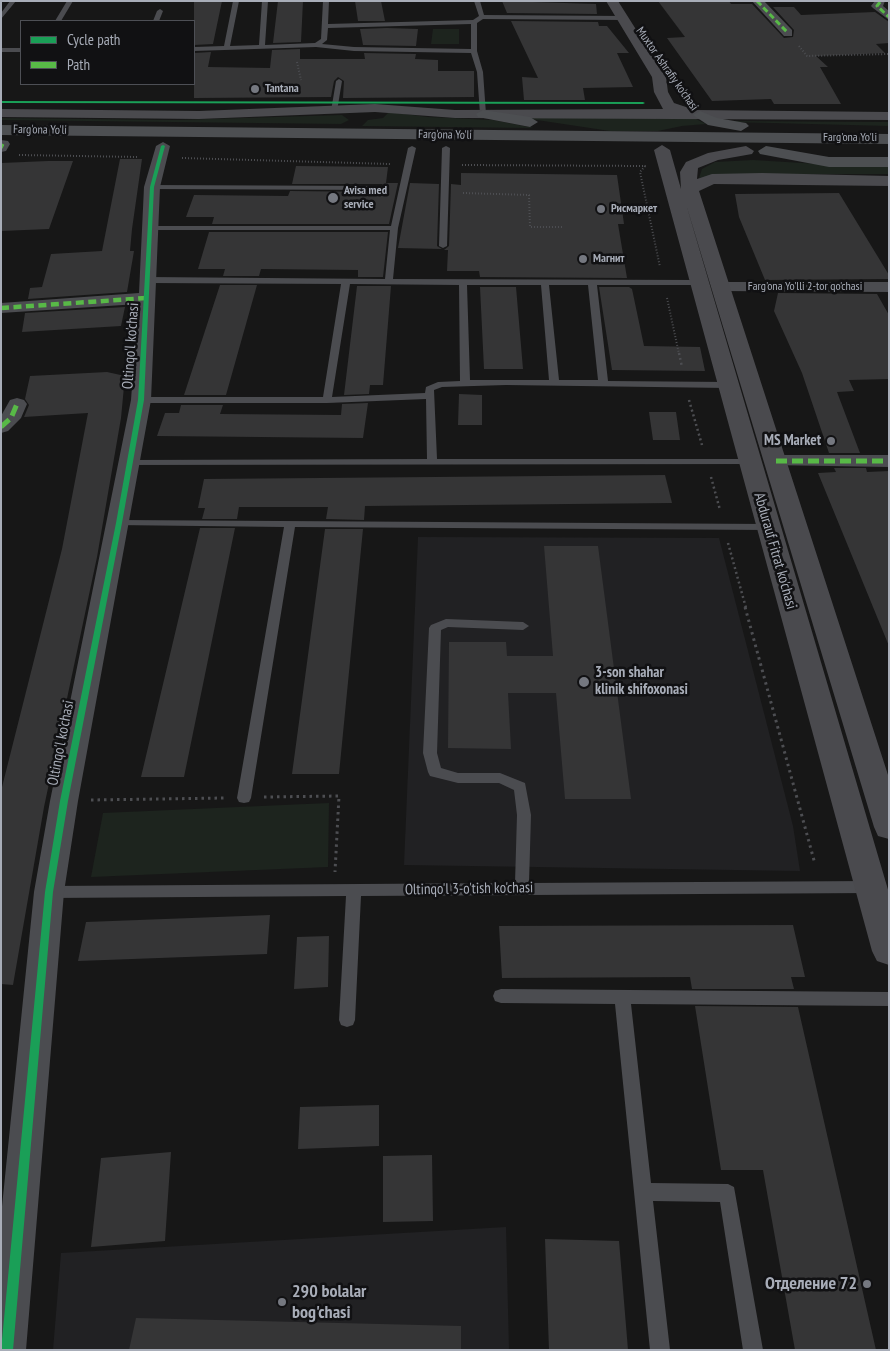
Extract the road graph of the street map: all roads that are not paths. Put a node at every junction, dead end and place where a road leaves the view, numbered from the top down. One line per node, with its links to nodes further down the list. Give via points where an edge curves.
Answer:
1 (13, 1): 12 (lane)
2 (70, 1): 16 (lane)
3 (236, 1): 22 (lane)
4 (265, 1): 23 (lane)
5 (326, 1): 19 (lane)
6 (477, 1): 13 (lane)
7 (612, 1): 15 (main road, Muxtor Ashrafiy ko'chasi)
8 (757, 1): 20 (street)
9 (880, 2): 10 (street); 14 (street, via 877,6)
10 (889, 2)
11 (160, 11): 17 (lane)
12 (1, 17)
13 (482, 17): 15 (lane); 18 (lane)
14 (889, 17)
15 (624, 18): 29 (main road, Muxtor Ashrafiy ko'chasi, via 636,24); 30 (main road, Muxtor Ashrafiy ko'chasi, via 659,77)
16 (59, 20)
17 (156, 20)
18 (474, 22): 19 (lane); 27 (lane)
19 (324, 26): 21 (lane, via 324,40)
20 (788, 33)
21 (316, 45): 23 (lane); 27 (lane, via 354,49)
22 (227, 48): 23 (lane); 24 (lane)
23 (262, 48)
24 (195, 49)
25 (1, 50): 26 (lane)
26 (20, 50)
27 (474, 51): 36 (lane, via 480,72)
28 (339, 81): 33 (lane)
29 (674, 81)
30 (662, 92): 35 (main road, via 652,105); 37 (main road, Muxtor Ashrafiy ko'chasi, via 668,106)
31 (684, 96): 37 (main road, Muxtor Ashrafiy ko'chasi)
32 (375, 108): 33 (main road); 36 (main road); 39 (main road, via 380,113 376,117)
33 (334, 112): 34 (main road, via 198,115); 39 (main road)
34 (1, 113)
35 (618, 113): 36 (main road); 37 (main road)
36 (482, 114): 43 (main road)
37 (700, 115): 38 (main road); 40 (main road, via 713,122)
38 (889, 116)
39 (357, 118): 42 (main road, via 353,126)
40 (755, 128): 41 (main road); 46 (main road, via 680,130)
41 (889, 131)
42 (331, 133): 43 (main road, Farg'ona Yo'li); 45 (main road, Farg'ona Yo'li)
43 (608, 136): 46 (main road, Farg'ona Yo'li)
44 (889, 138): 46 (main road, Farg'ona Yo'li)
45 (4, 144): 51 (main road, Farg'ona Yo'li)
46 (665, 144): 48 (main road, Farg'ona Yo'li); 49 (main road, Farg'ona Yo'li); 57 (main road, Abdurauf Fitrat ko'chasi)
47 (412, 148): 48 (main road, Farg'ona Yo'li); 51 (main road, Farg'ona Yo'li); 59 (lane)
48 (446, 148): 60 (lane)
49 (746, 151): 50 (main road, Farg'ona Yo'li); 57 (main road, Abdurauf Fitrat ko'chasi, via 714,156 692,166 688,172)
50 (766, 151): 52 (main road, Farg'ona Yo'li); 53 (main road, via 829,162)
51 (160, 152): 55 (street, Oltinqo'l ko'chasi)
52 (889, 152)
53 (889, 162)
54 (889, 182): 57 (main road, via 742,185 715,192 704,200)
55 (152, 187): 56 (lane); 58 (street, Oltinqo'l ko'chasi)
56 (382, 188)
57 (688, 200): 66 (main road, Abdurauf Fitrat ko'chasi)
58 (149, 228): 59 (lane); 68 (street, Oltinqo'l ko'chasi)
59 (394, 228): 62 (lane)
60 (442, 246)
61 (346, 281): 62 (lane); 68 (lane); 76 (lane)
62 (389, 282): 63 (lane)
63 (463, 282): 64 (lane); 72 (lane)
64 (545, 282): 65 (lane); 70 (lane)
65 (592, 282): 66 (lane); 71 (lane)
66 (707, 285): 67 (street, Farg'ona Yo'lli 2-tor qo'chasi); 73 (main road, Abdurauf Fitrat ko'chasi); 81 (main road, Abdurauf Fitrat ko'chasi)
67 (888, 287)
68 (148, 289): 69 (street); 75 (street, Oltinqo'l ko'chasi)
69 (1, 308)
70 (554, 382): 71 (lane); 72 (lane)
71 (603, 382): 73 (lane)
72 (464, 384): 74 (lane, via 441,384 428,389)
73 (728, 385): 81 (main road, Abdurauf Fitrat ko'chasi)
74 (430, 396): 76 (lane); 79 (lane)
75 (141, 400): 76 (lane); 82 (street, Oltinqo'l ko'chasi)
76 (327, 400)
77 (17, 404): 78 (street, via 11,418)
78 (1, 427)
79 (432, 461): 81 (lane); 82 (lane)
80 (889, 461): 81 (street)
81 (763, 462): 85 (main road, Abdurauf Fitrat ko'chasi); 88 (main road, Abdurauf Fitrat ko'chasi)
82 (130, 463): 83 (street, Oltinqo'l ko'chasi)
83 (120, 523): 84 (lane); 92 (street, Oltinqo'l ko'chasi)
84 (290, 524): 85 (lane); 87 (lane)
85 (768, 527): 89 (main road, Abdurauf Fitrat ko'chasi)
86 (523, 626): 90 (lane, via 446,623 435,628 430,753 435,772 458,778 500,778 520,787 524,815)
87 (244, 798)
88 (889, 827)
89 (880, 887): 90 (lane, Oltinqo'l 3-o'tish ko'chasi); 93 (main road, Abdurauf Fitrat ko'chasi)
90 (522, 888): 91 (lane, Oltinqo'l 3-o'tish ko'chasi)
91 (354, 890): 92 (lane, Oltinqo'l 3-o'tish ko'chasi); 97 (lane)
92 (49, 892): 99 (street, Oltinqo'l ko'chasi)
93 (889, 951)
94 (502, 996): 95 (lane)
95 (622, 997): 96 (lane); 98 (lane)
96 (889, 999)
97 (347, 1020)
98 (643, 1192): 100 (lane); 101 (lane, via 728,1193)
99 (7, 1350)
100 (660, 1350)
101 (752, 1350)

